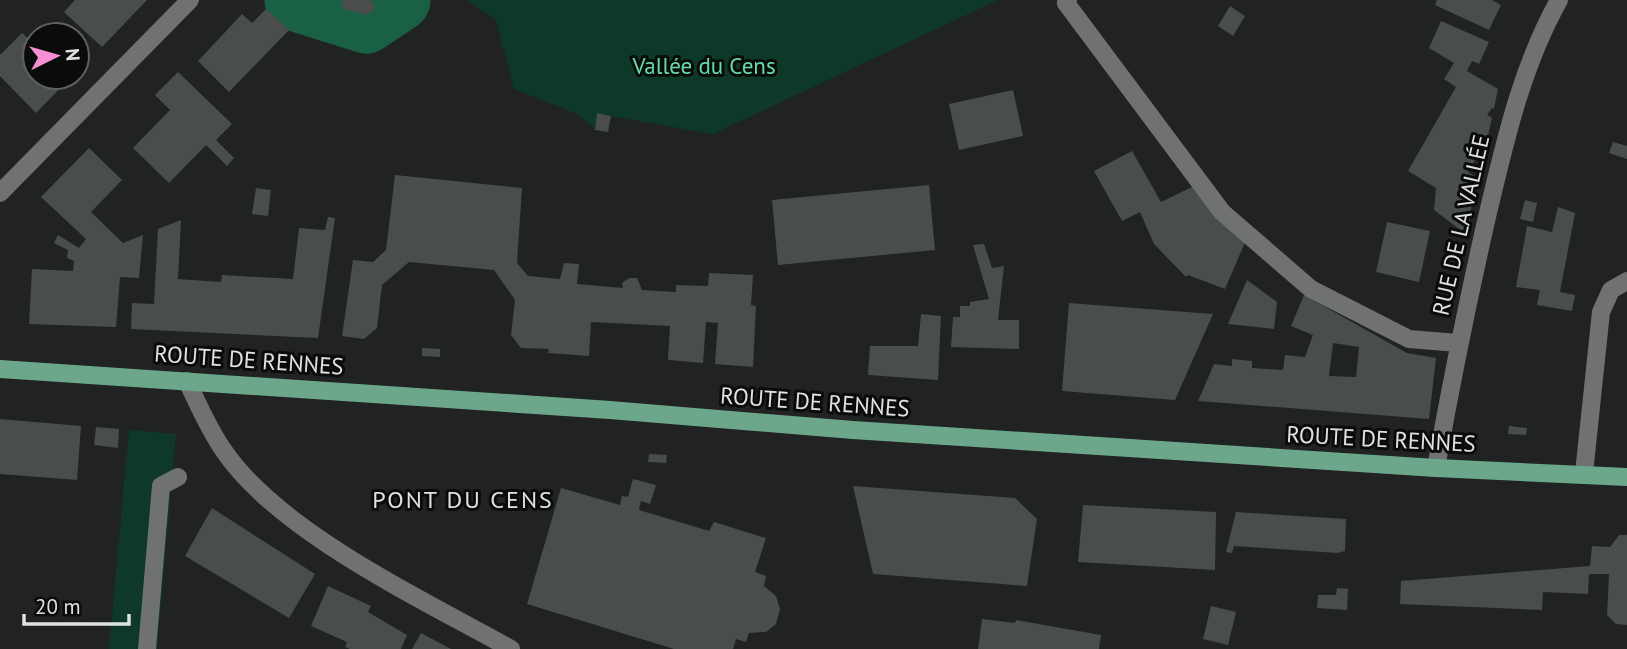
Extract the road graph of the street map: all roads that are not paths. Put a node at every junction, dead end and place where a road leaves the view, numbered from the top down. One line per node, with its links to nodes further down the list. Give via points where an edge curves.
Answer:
1 (190, 0): 4 (street)
2 (1068, 0): 6 (street, via 1222,212 1311,289 1409,339)
3 (1559, 0): 6 (street, RUE DE LA VALLÉE, via 1513,108)
4 (0, 193)
5 (1627, 281): 10 (street, via 1611,290 1601,312)
6 (1458, 343): 9 (street, RUE DE LA VALLÉE)
7 (0, 369): 8 (main road, ROUTE DE RENNES)
8 (187, 381): 9 (main road, ROUTE DE RENNES); 14 (street, via 222,450 263,495 330,546)
9 (1436, 468): 10 (main road, ROUTE DE RENNES)
10 (1584, 473): 12 (main road, ROUTE DE RENNES)
11 (178, 477): 13 (street, via 161,486)
12 (1627, 477)
13 (147, 649)
14 (511, 649)

